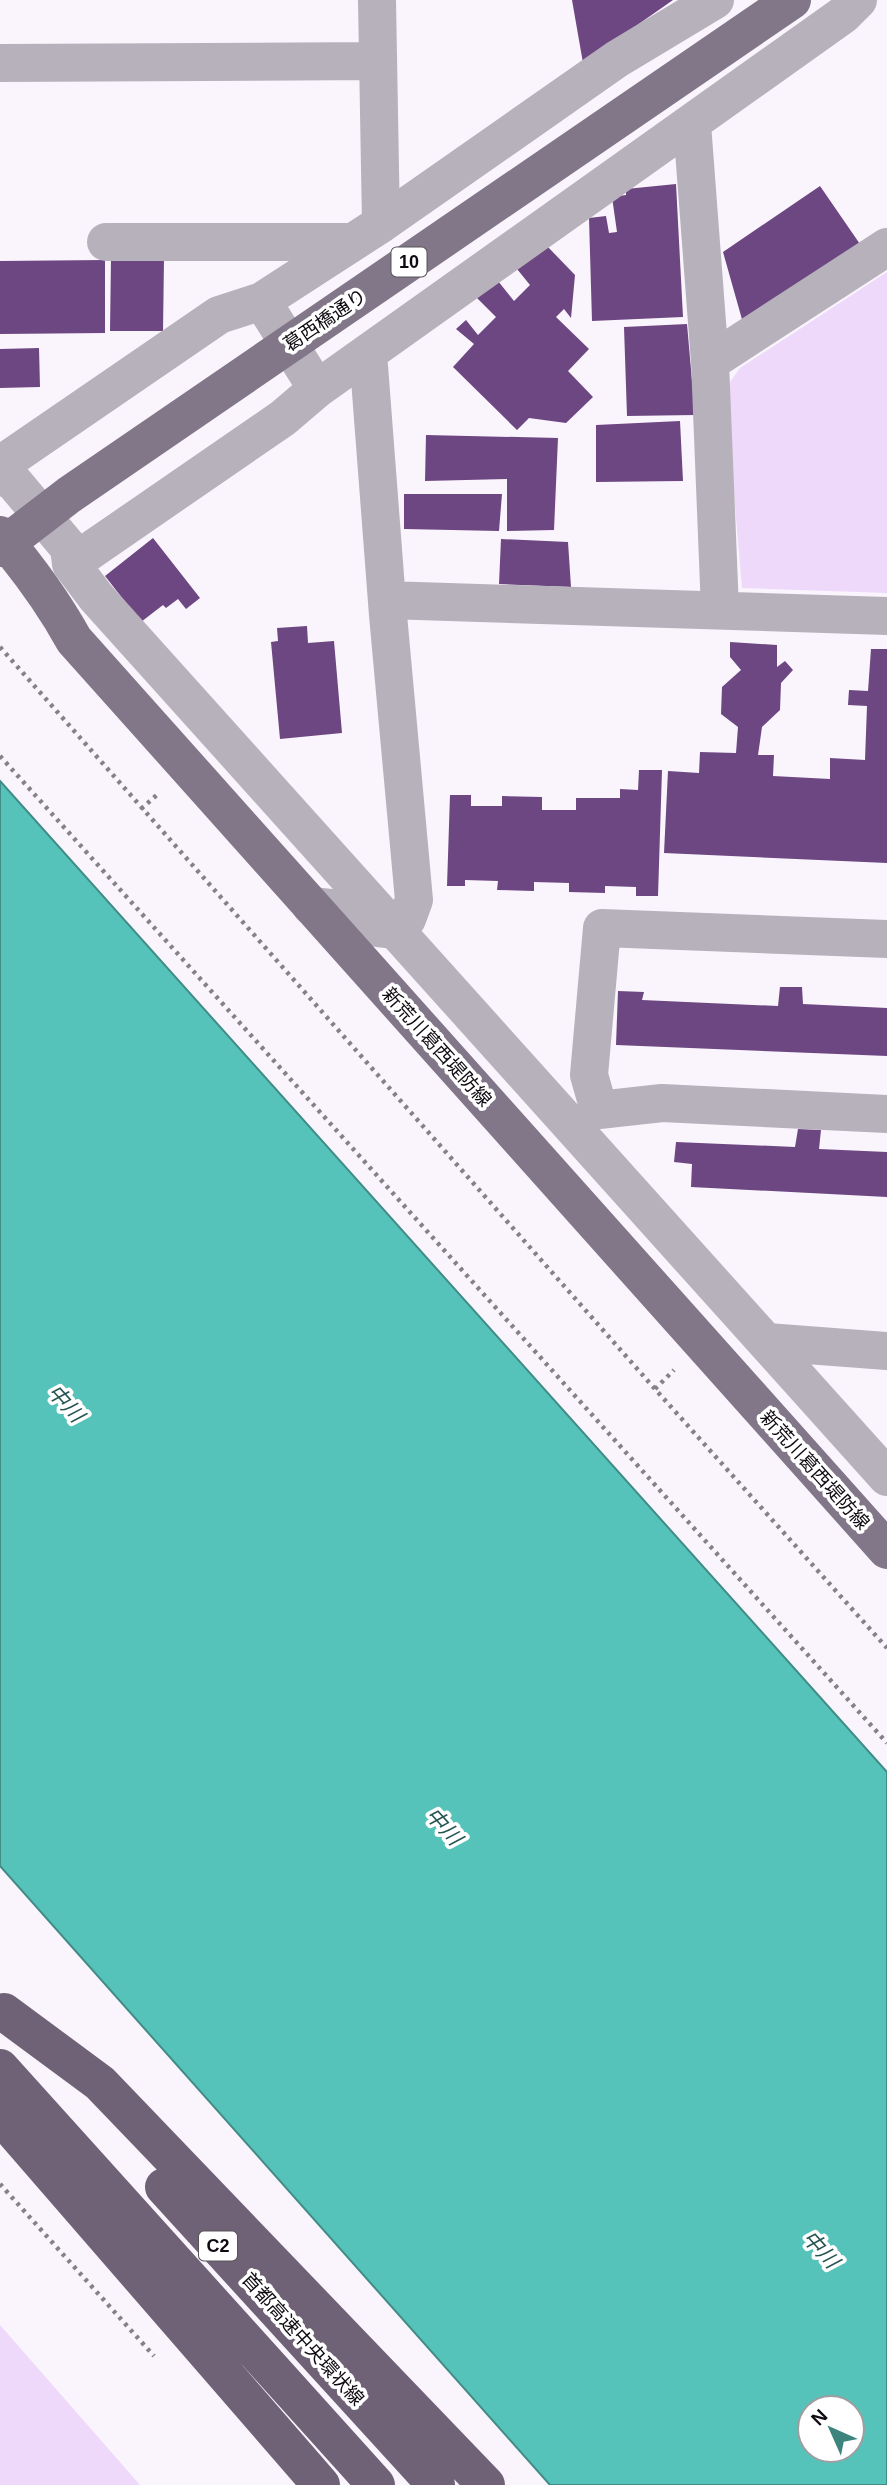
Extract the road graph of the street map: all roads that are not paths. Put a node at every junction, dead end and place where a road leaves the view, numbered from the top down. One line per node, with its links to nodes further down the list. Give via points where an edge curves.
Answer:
1 (377, 0): 5 (street)
2 (715, 0): 8 (street, via 617,59)
3 (792, 0): 18 (main road, 葛西橋通り / 10, via 69,495)
4 (858, 0): 7 (street)
5 (378, 61): 6 (street); 8 (street)
6 (0, 63)
7 (692, 124): 12 (street); 13 (street)
8 (367, 233): 9 (street); 11 (street)
9 (106, 242)
10 (887, 247): 13 (street)
11 (262, 301): 14 (street); 15 (street, via 219,315)
12 (368, 353): 14 (street); 20 (street)
13 (710, 362): 21 (street)
14 (317, 388): 19 (street, via 283,418)
15 (0, 465)
16 (0, 477): 19 (street, via 12,480 69,548)
17 (0, 535): 23 (main road, 新荒川葛西堤防線, via 56,607 74,640)
18 (0, 548)
19 (71, 564): 24 (street)
20 (387, 600): 21 (street); 24 (street, via 414,900 407,919)
21 (720, 610): 22 (street)
22 (887, 616)
23 (311, 906): 24 (street, via 340,909 378,929); 31 (main road, 新荒川葛西堤防線)
24 (396, 930): 27 (street)
25 (887, 939): 27 (street, via 602,928)
26 (887, 1114): 27 (street, via 662,1103)
27 (588, 1121): 28 (street)
28 (767, 1342): 29 (street); 30 (street)
29 (887, 1351)
30 (887, 1477)
31 (887, 1550)
32 (2, 2009): 37 (highway, 首都高速中央環状線 / C2); 38 (highway, via 100,2083)
33 (0, 2068): 36 (highway, C2)
34 (0, 2115): 35 (highway)
35 (321, 2485)
36 (376, 2485)
37 (436, 2485)
38 (486, 2485)

